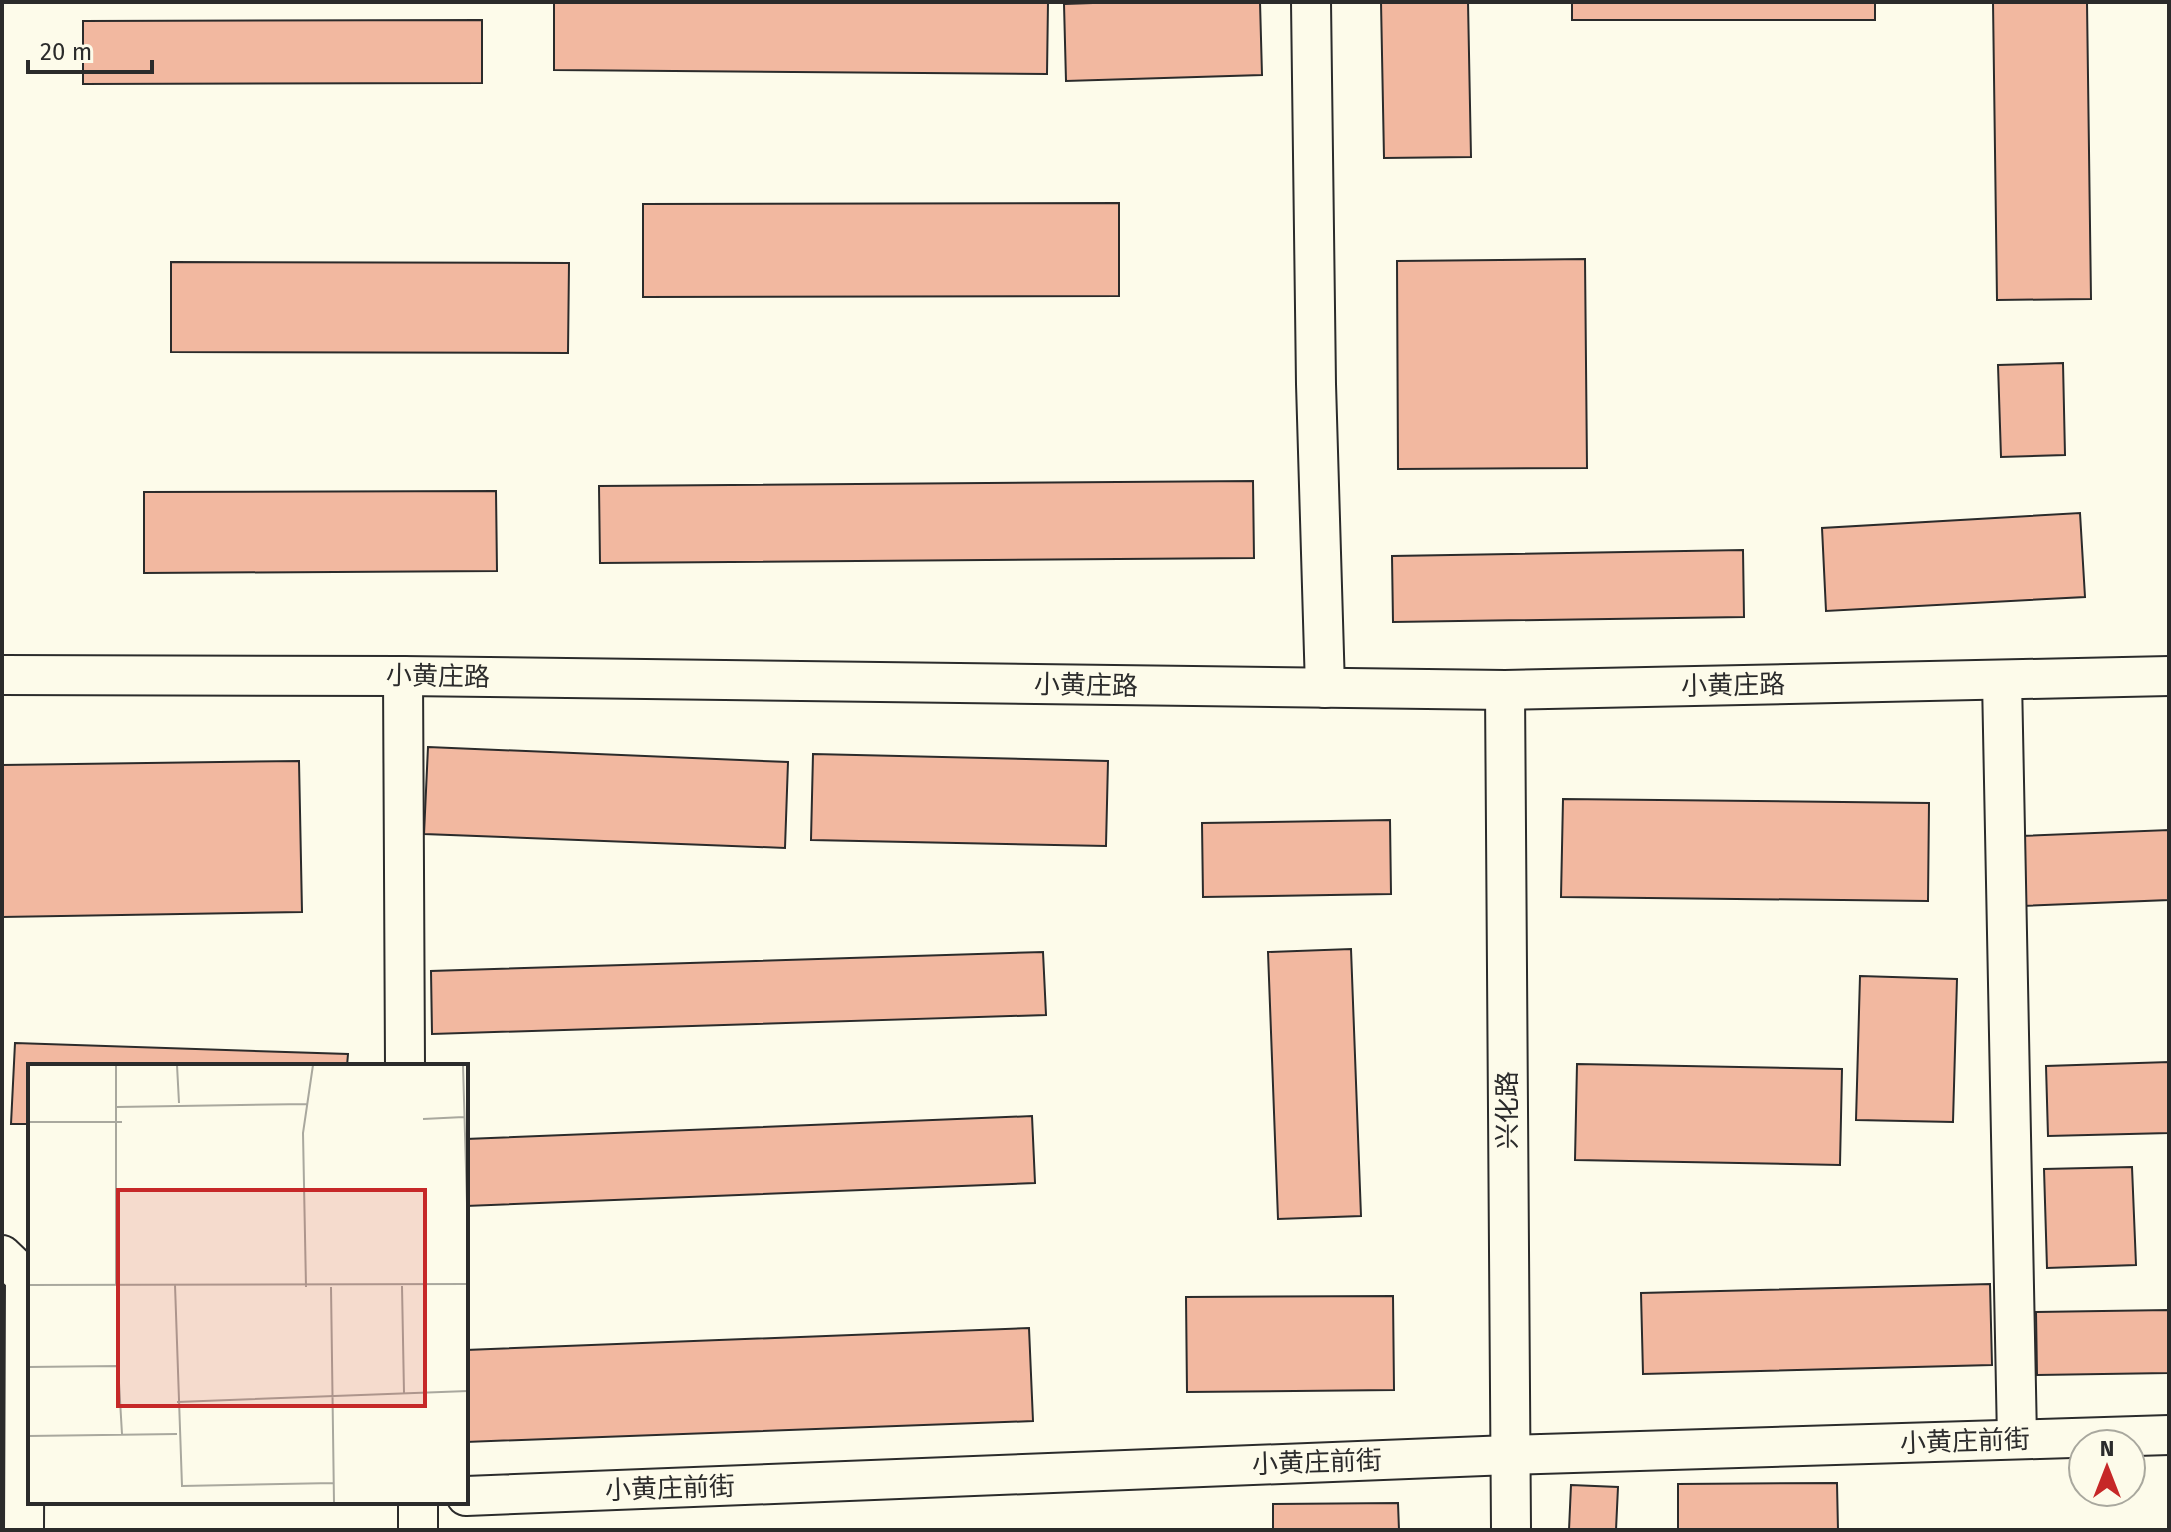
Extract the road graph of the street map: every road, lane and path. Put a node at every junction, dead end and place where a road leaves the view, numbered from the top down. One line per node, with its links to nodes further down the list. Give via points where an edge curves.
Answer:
1 (1311, 2): 6 (street)
2 (2, 675): 3 (street, 小黄庄路)
3 (403, 676): 6 (street, 小黄庄路); 8 (street)
4 (2169, 676): 5 (street, 小黄庄路)
5 (2002, 680): 7 (street, 小黄庄路); 11 (street)
6 (1325, 688): 7 (street, 小黄庄路)
7 (1505, 690): 12 (street, 兴化路)
8 (405, 1064)
9 (2, 1255): 15 (street, via 25,1277)
10 (2169, 1435): 11 (street, 小黄庄前街)
11 (2017, 1439): 12 (street, 小黄庄前街)
12 (1509, 1455): 13 (street, 小黄庄前街); 17 (street, 兴化路)
13 (468, 1496)
14 (418, 1504): 16 (street)
15 (24, 1530)
16 (418, 1530)
17 (1511, 1530)

